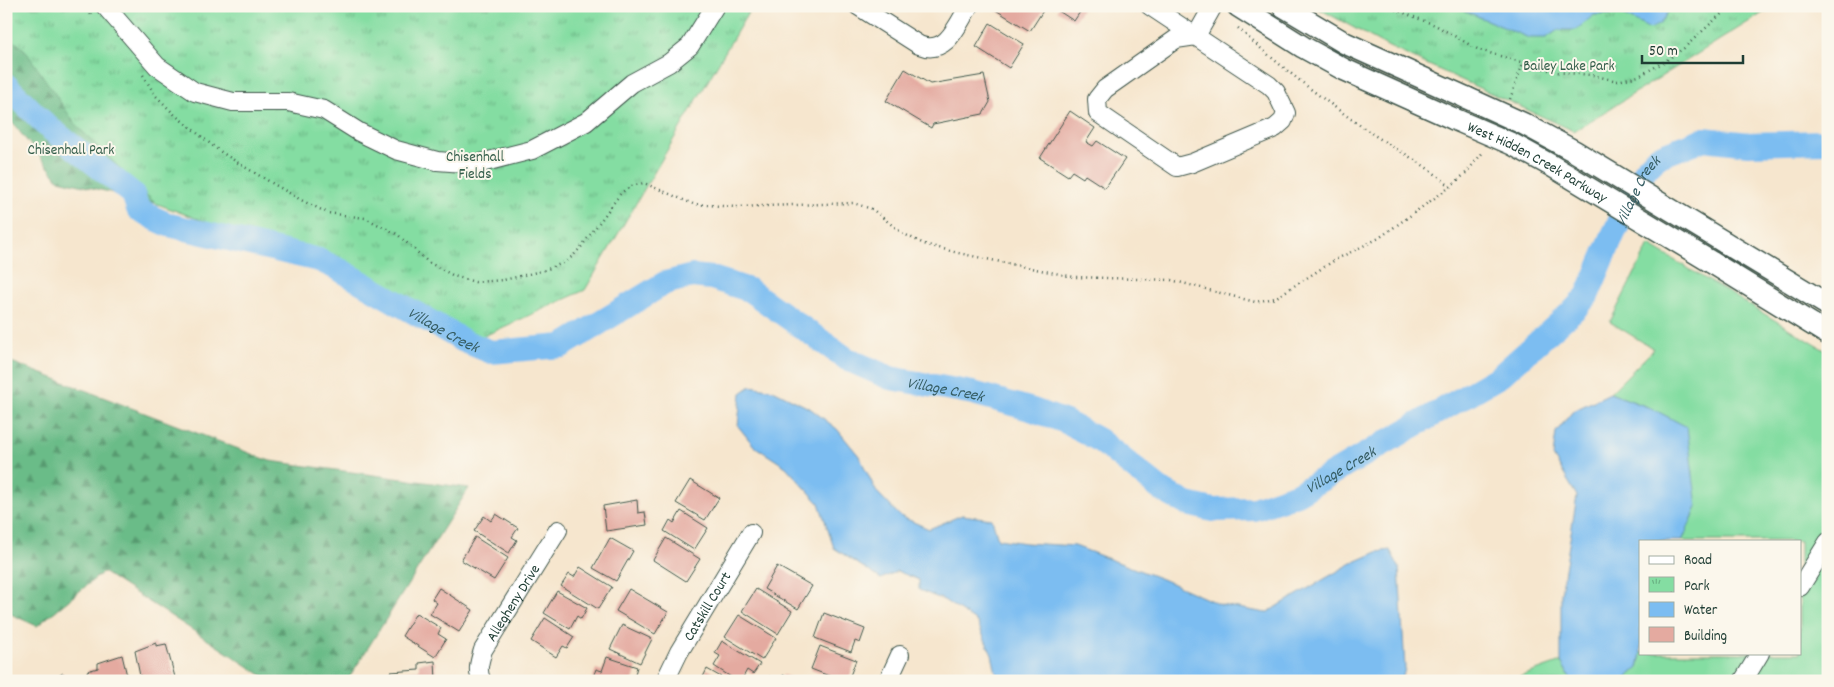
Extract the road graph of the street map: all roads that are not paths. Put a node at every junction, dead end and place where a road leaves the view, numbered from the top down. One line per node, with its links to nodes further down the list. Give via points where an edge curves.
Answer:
1 (715, 6): 8 (street, via 690,46 669,63 632,83 586,122 532,150 477,164 437,161 396,150 324,110 288,102 233,102 195,92 157,66)
2 (858, 6): 3 (street, via 928,48 939,47 949,38)
3 (969, 6)
4 (1150, 6): 9 (street)
5 (1213, 6): 9 (street)
6 (1238, 6): 11 (main road, West Hidden Creek Parkway, bridge, via 1343,68 1512,144 1552,166)
7 (1283, 6): 10 (main road, West Hidden Creek Parkway, bridge, via 1345,43 1524,124)
8 (99, 11)
9 (1196, 36): 9 (street, via 1269,85 1286,113 1275,128 1177,167 1098,113 1097,99 1106,89 1176,39)
10 (1828, 305)
11 (1828, 334)
12 (558, 530): 18 (street, Allegheny Drive, via 483,650 479,664)
13 (751, 533): 19 (street, Catskill Court)
14 (1828, 542): 15 (street)
15 (1802, 584)
16 (1759, 654): 21 (street)
17 (900, 655): 20 (street)
18 (482, 681)
19 (665, 681)
20 (888, 681)
21 (1743, 681)

